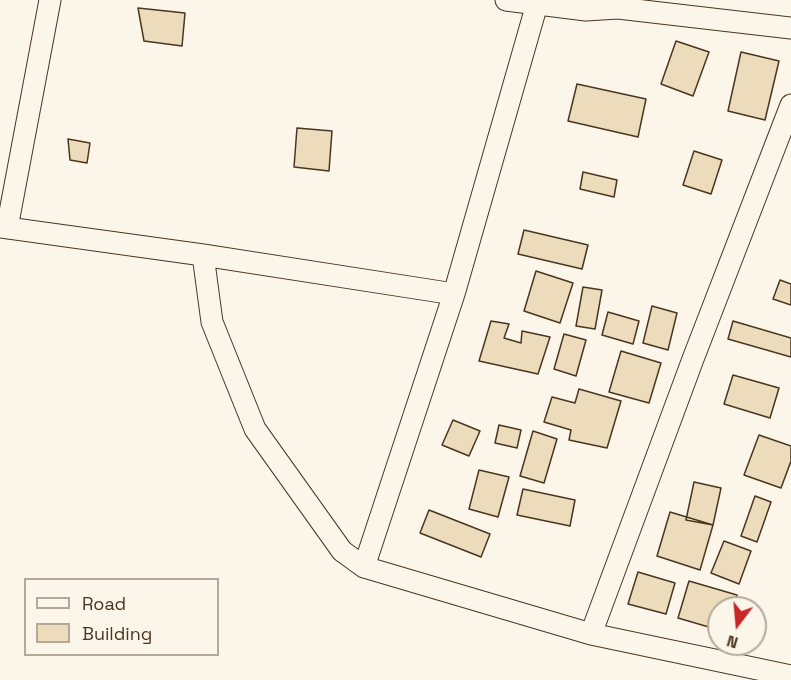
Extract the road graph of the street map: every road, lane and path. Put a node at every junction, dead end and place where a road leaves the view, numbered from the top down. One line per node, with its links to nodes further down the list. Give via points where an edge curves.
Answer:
1 (50, 0): 6 (street)
2 (506, 0): 3 (street)
3 (537, 4): 4 (street, via 586,10 618,8); 8 (street)
4 (791, 28)
5 (791, 105): 10 (street)
6 (3, 227): 7 (street)
7 (203, 255): 8 (street); 9 (street, via 212,322 255,429 342,550)
8 (454, 294): 9 (street)
9 (364, 567): 10 (street)
10 (591, 634): 11 (street)
11 (791, 676)

